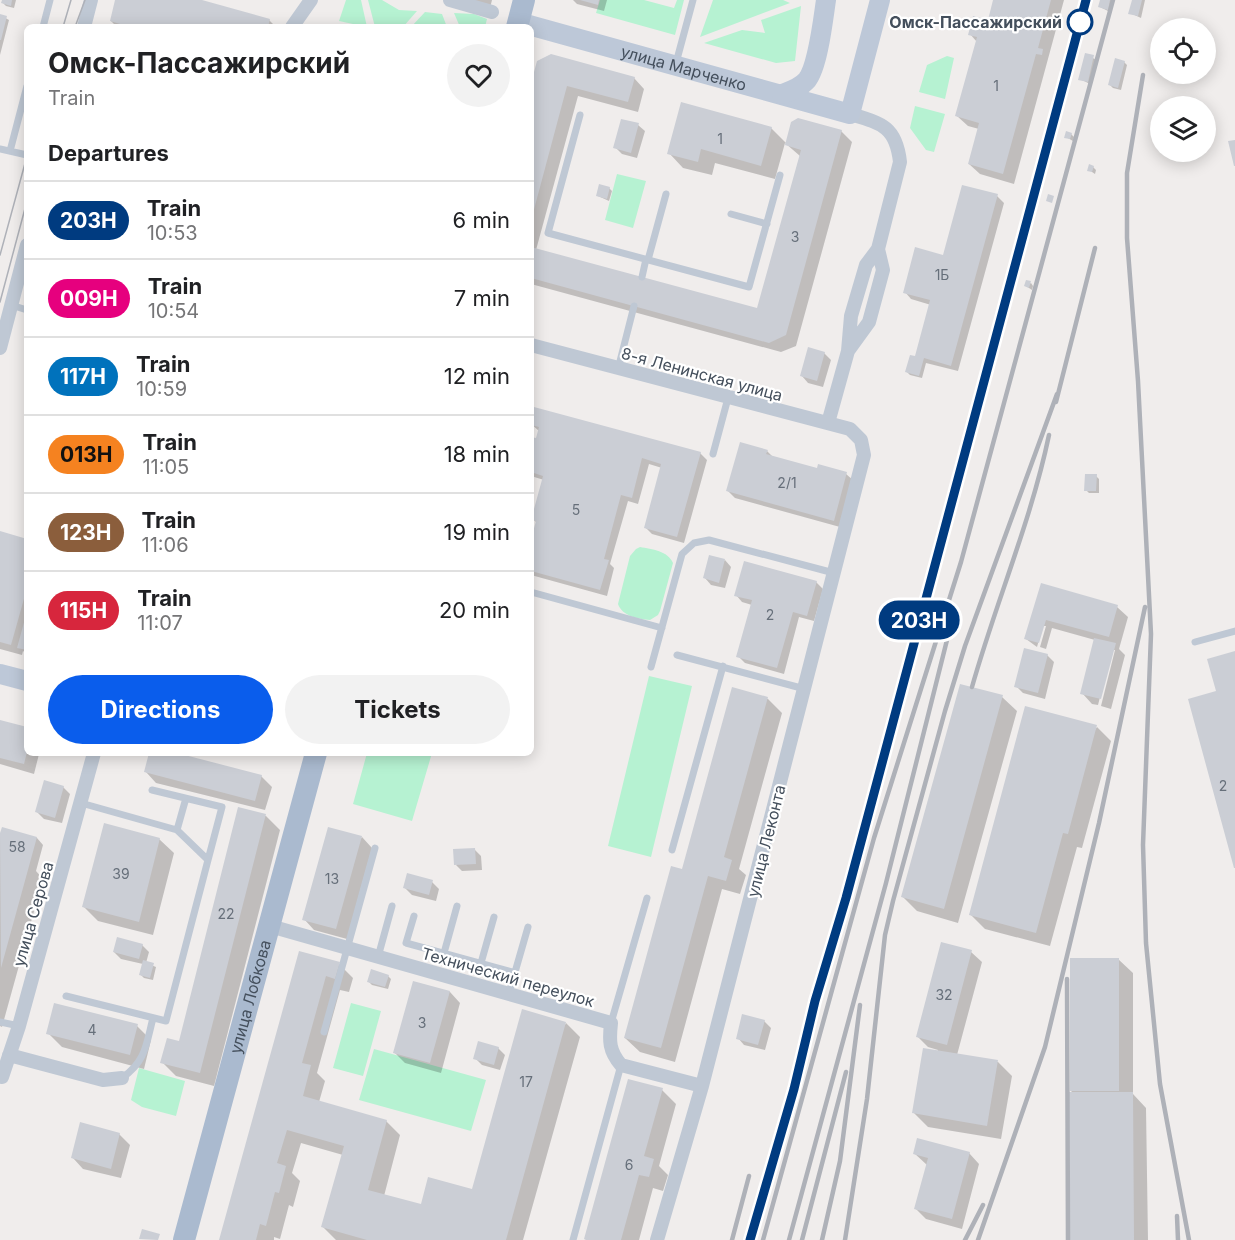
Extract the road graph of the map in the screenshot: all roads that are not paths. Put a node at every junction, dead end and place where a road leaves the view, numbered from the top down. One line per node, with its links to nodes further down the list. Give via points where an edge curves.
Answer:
1 (50, 0): 10 (lane)
2 (92, 0): 11 (street)
3 (311, 0): 12 (street)
4 (450, 0): 9 (street)
5 (524, 0): 13 (main road)
6 (693, 0): 15 (lane)
7 (826, 0): 16 (street, via 813,69 798,88)
8 (880, 0): 18 (street)
9 (492, 12)
10 (44, 24)
11 (85, 24)
12 (294, 24)
13 (517, 24)
14 (534, 29): 15 (street, улица Марченко)
15 (675, 66): 16 (street, улица Марченко)
16 (782, 94): 18 (street, улица Марченко)
17 (24, 97): 21 (lane)
18 (850, 114): 37 (street, via 880,123 894,136 900,162 878,249 883,270 869,322 848,351)
19 (580, 116): 28 (lane, via 548,233)
20 (0, 149): 21 (lane)
21 (10, 151): 22 (lane)
22 (24, 154)
23 (780, 175): 26 (lane)
24 (666, 194): 28 (lane)
25 (731, 214): 26 (lane)
26 (767, 224): 28 (lane, via 749,287)
27 (24, 256): 30 (street)
28 (647, 259): 29 (lane)
29 (642, 277)
30 (11, 305): 32 (lane); 34 (street)
31 (634, 306): 35 (lane)
32 (24, 309)
33 (534, 346): 35 (street, 8-я Ленинская улица)
34 (0, 348)
35 (618, 369): 36 (street, 8-я Ленинская улица)
36 (728, 398): 37 (street, 8-я Ленинская улица); 39 (lane)
37 (828, 423): 38 (street, 8-я Ленинская улица, via 850,429)
38 (861, 440): 40 (street, улица Леконта, via 864,455)
39 (713, 454)
40 (834, 573): 42 (lane, via 709,540 694,543 682,554); 50 (street, улица Леконта)
41 (534, 593): 42 (lane)
42 (662, 628): 47 (lane)
43 (1235, 631): 44 (lane)
44 (1195, 642)
45 (677, 655): 46 (lane)
46 (723, 666): 50 (lane); 58 (lane)
47 (651, 667)
48 (0, 674): 49 (street)
49 (24, 680)
50 (805, 689): 83 (street, улица Леконта)
51 (93, 756): 55 (street, улица Серова)
52 (315, 756): 65 (main road, улица Лобкова)
53 (152, 790): 54 (lane)
54 (186, 798): 56 (lane); 59 (lane, via 222,807)
55 (81, 803): 56 (lane); 77 (street, улица Серова)
56 (177, 830): 59 (lane)
57 (375, 848): 67 (lane)
58 (672, 850)
59 (208, 860): 74 (lane, via 166,1021)
60 (646, 898): 76 (lane)
61 (393, 906): 69 (lane)
62 (457, 906): 68 (lane)
63 (414, 916): 68 (lane, via 406,943)
64 (494, 917): 70 (lane)
65 (270, 926): 67 (street, Технический переулок); 84 (main road, улица Лобкова)
66 (528, 927): 71 (lane)
67 (347, 948): 69 (street, Технический переулок); 78 (lane)
68 (444, 953): 70 (lane)
69 (378, 957): 72 (street, Технический переулок)
70 (481, 963): 71 (lane)
71 (516, 973): 72 (lane)
72 (509, 993): 76 (street, Технический переулок)
73 (66, 996): 74 (lane)
74 (153, 1018): 81 (lane, via 142,1058)
75 (0, 1022): 77 (lane)
76 (611, 1023): 80 (street, Технический переулок, via 609,1044)
77 (19, 1026): 79 (street, улица Серова)
78 (324, 1032)
79 (9, 1055): 81 (street, via 103,1080); 82 (street, улица Серова)
80 (621, 1065): 83 (street); 85 (lane)
81 (122, 1078)
82 (1, 1080)
83 (702, 1086): 86 (street, улица Леконта)
84 (183, 1240)
85 (573, 1240)
86 (657, 1240)

